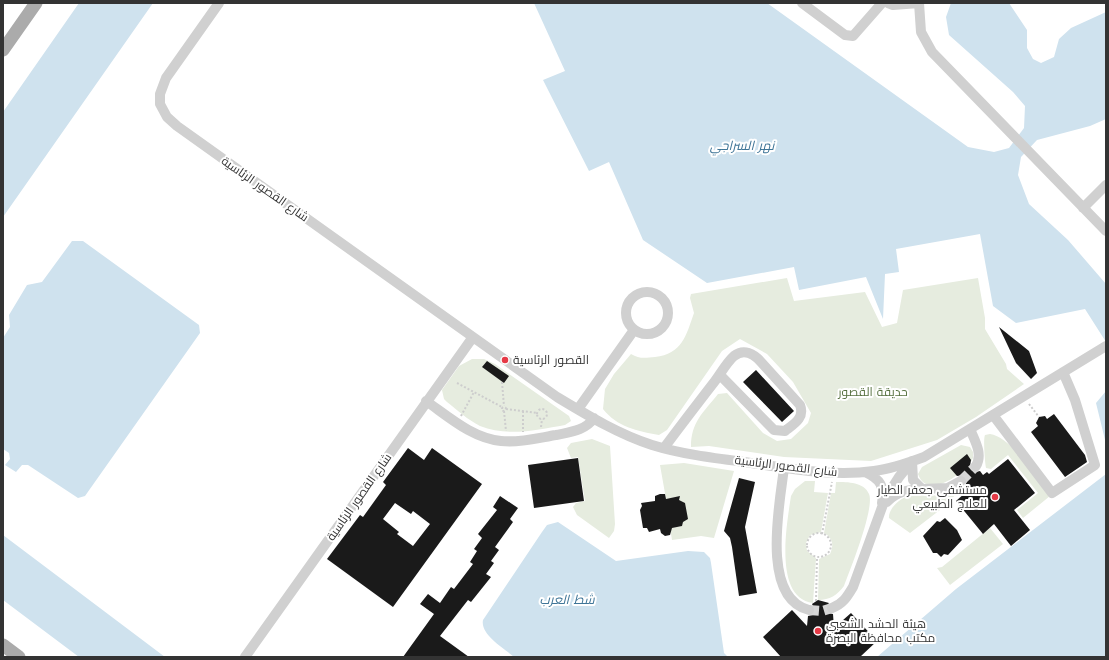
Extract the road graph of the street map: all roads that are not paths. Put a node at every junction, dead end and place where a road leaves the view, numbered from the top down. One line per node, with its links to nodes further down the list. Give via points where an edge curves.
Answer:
1 (36, 3): 7 (main road)
2 (219, 3): 12 (street, شارع القصور الرئاسية, via 166,78 160,94 160,104 167,117)
3 (802, 3): 4 (street, via 845,35 853,36)
4 (882, 3)
5 (888, 3): 6 (street)
6 (919, 3): 9 (street, via 921,32 932,52)
7 (3, 50)
8 (1106, 185): 9 (street)
9 (1083, 208): 10 (street)
10 (1106, 231)
11 (634, 330): 11 (street, via 647,334 654,333 664,325 668,312 663,299 658,295 644,292 632,298 628,304 626,318); 17 (street)
12 (473, 337): 16 (street, شارع القصور الرئاسية); 17 (street, شارع القصور الرئاسية)
13 (1102, 348): 14 (street, شارع القصور الرئاسية)
14 (1063, 372): 18 (street, شارع القصور الرئاسية); 18 (street, via 1076,400 1095,465 1052,493)
15 (720, 375): 15 (street, via 734,356 741,353 754,355 800,405 801,416 785,431 774,430); 21 (street)
16 (426, 401): 19 (street, via 482,437 508,442 576,431); 33 (street, شارع القصور الرئاسية)
17 (578, 409): 19 (street, شارع القصور الرئاسية)
18 (993, 415): 20 (street, شارع القصور الرئاسية)
19 (594, 418): 21 (street, شارع القصور الرئاسية, via 614,430)
20 (970, 429): 22 (street, شارع القصور الرئاسية, via 924,457); 23 (street, via 979,451 980,458)
21 (664, 448): 24 (street, شارع القصور الرئاسية)
22 (912, 461): 25 (street, شارع القصور الرئاسية); 27 (street, via 913,480); 28 (street, via 885,499)
23 (976, 466)
24 (784, 468): 25 (street, شارع القصور الرئاسية); 30 (street, via 777,522 776,544 779,565 787,593 794,602)
25 (865, 472): 28 (street, via 881,482 883,492)
26 (961, 481): 27 (street, via 948,488)
27 (922, 489): 28 (street, via 896,494)
28 (880, 512): 29 (street, via 853,587 847,599)
29 (832, 608)
30 (809, 610)
31 (3, 645): 32 (main road)
32 (19, 657)
33 (245, 657)

